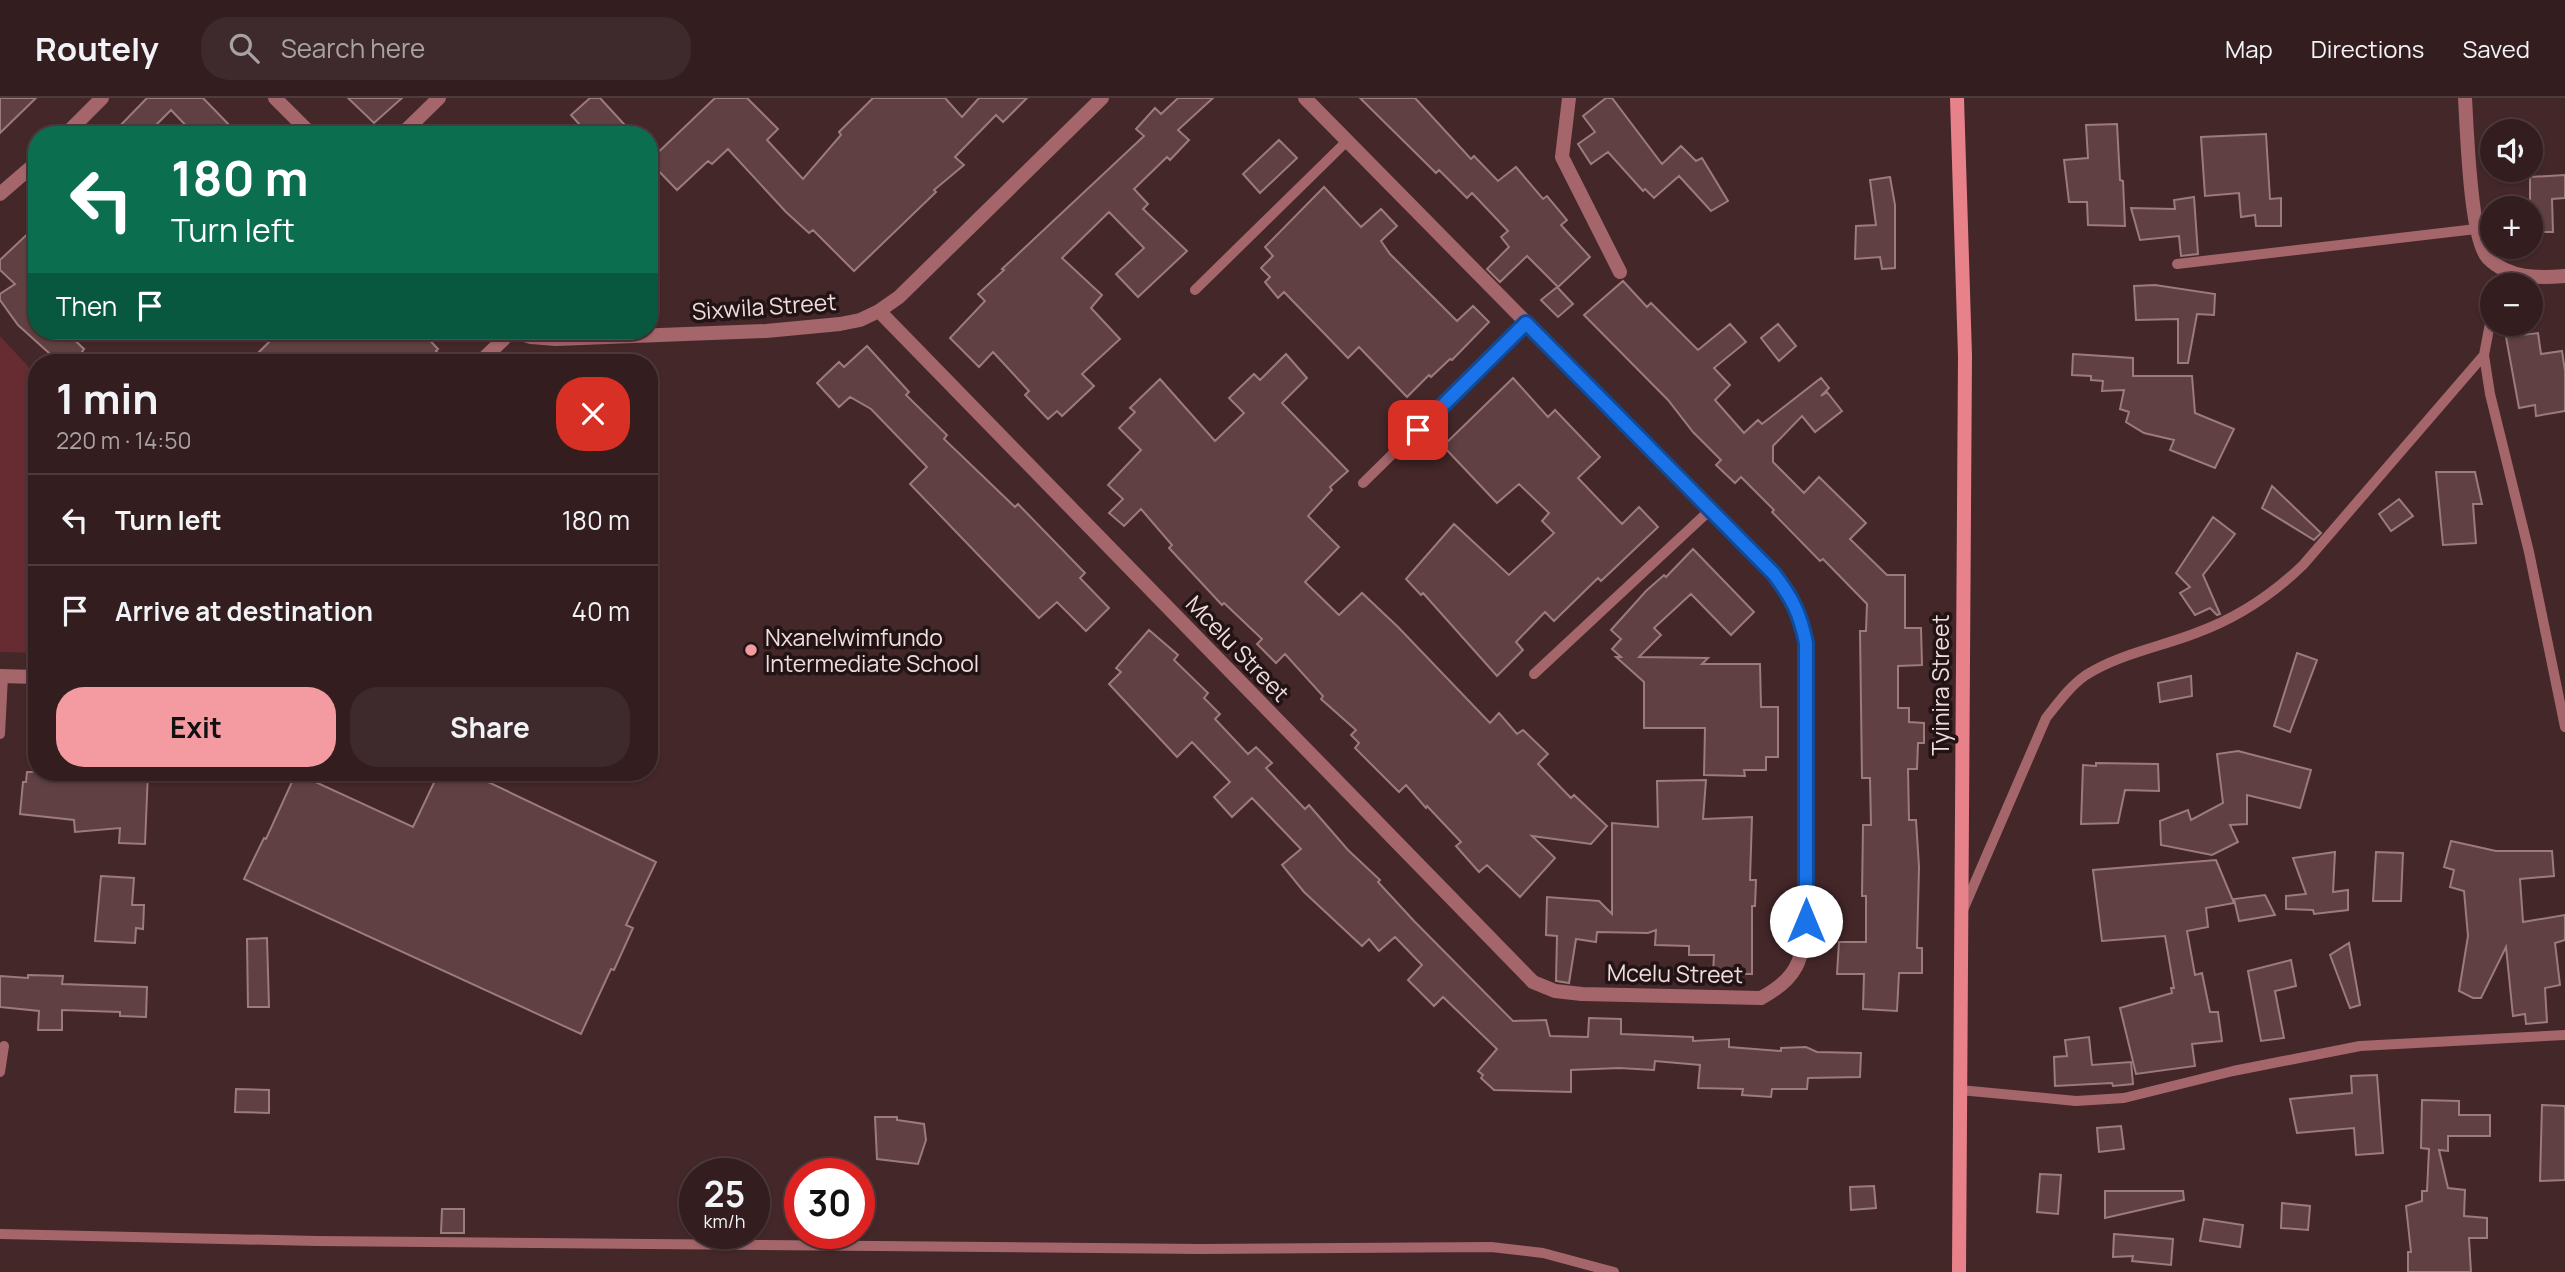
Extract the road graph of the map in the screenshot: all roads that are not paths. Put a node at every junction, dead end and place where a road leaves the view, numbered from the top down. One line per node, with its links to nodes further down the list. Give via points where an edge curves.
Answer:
1 (102, 98): 9 (street)
2 (275, 98): 10 (street)
3 (439, 98): 11 (street)
4 (1102, 98): 21 (street, Sixwila Street, via 900,297)
5 (1305, 98): 12 (street, Mcelu Street)
6 (1569, 98): 18 (street, via 1562,157)
7 (1957, 98): 35 (street, Tyinira Street, via 1965,356)
8 (2465, 98): 15 (street)
9 (74, 126)
10 (303, 126)
11 (410, 126)
12 (1346, 141): 20 (lane); 22 (street, Mcelu Street)
13 (28, 170): 14 (street)
14 (0, 194)
15 (2476, 229): 16 (lane); 17 (street, via 2482,251)
16 (2176, 264)
17 (2507, 271): 19 (street, via 2525,277)
18 (1620, 272)
19 (2565, 275)
20 (1195, 290)
21 (879, 312): 23 (street, Sixwila Street, via 840,324); 29 (street, Mcelu Street, via 1516,967 1533,982 1555,991 1761,998 1780,988 1803,949 1806,643 1801,618 1774,574)
22 (1526, 323): 28 (lane); 29 (street, Mcelu Street)
23 (658, 335)
24 (2488, 336): 27 (lane)
25 (502, 340): 26 (street)
26 (488, 354)
27 (2484, 355): 33 (lane); 35 (lane, via 2281,586 2252,607 2197,633 2107,664 2065,693 2046,718)
28 (1363, 483)
29 (1710, 510): 30 (lane)
30 (1534, 674)
31 (1, 676): 32 (street); 34 (lane)
32 (28, 677)
33 (2565, 727)
34 (0, 734)
35 (1962, 912): 39 (street, Tyinira Street)
36 (2565, 1035): 39 (lane, via 2360,1046 2124,1098 2076,1101)
37 (4, 1046): 38 (lane)
38 (0, 1072)
39 (1960, 1090): 42 (street, Tyinira Street)
40 (0, 1234): 41 (lane, via 1160,1249 1491,1247 1543,1253)
41 (1614, 1272)
42 (1959, 1272)

